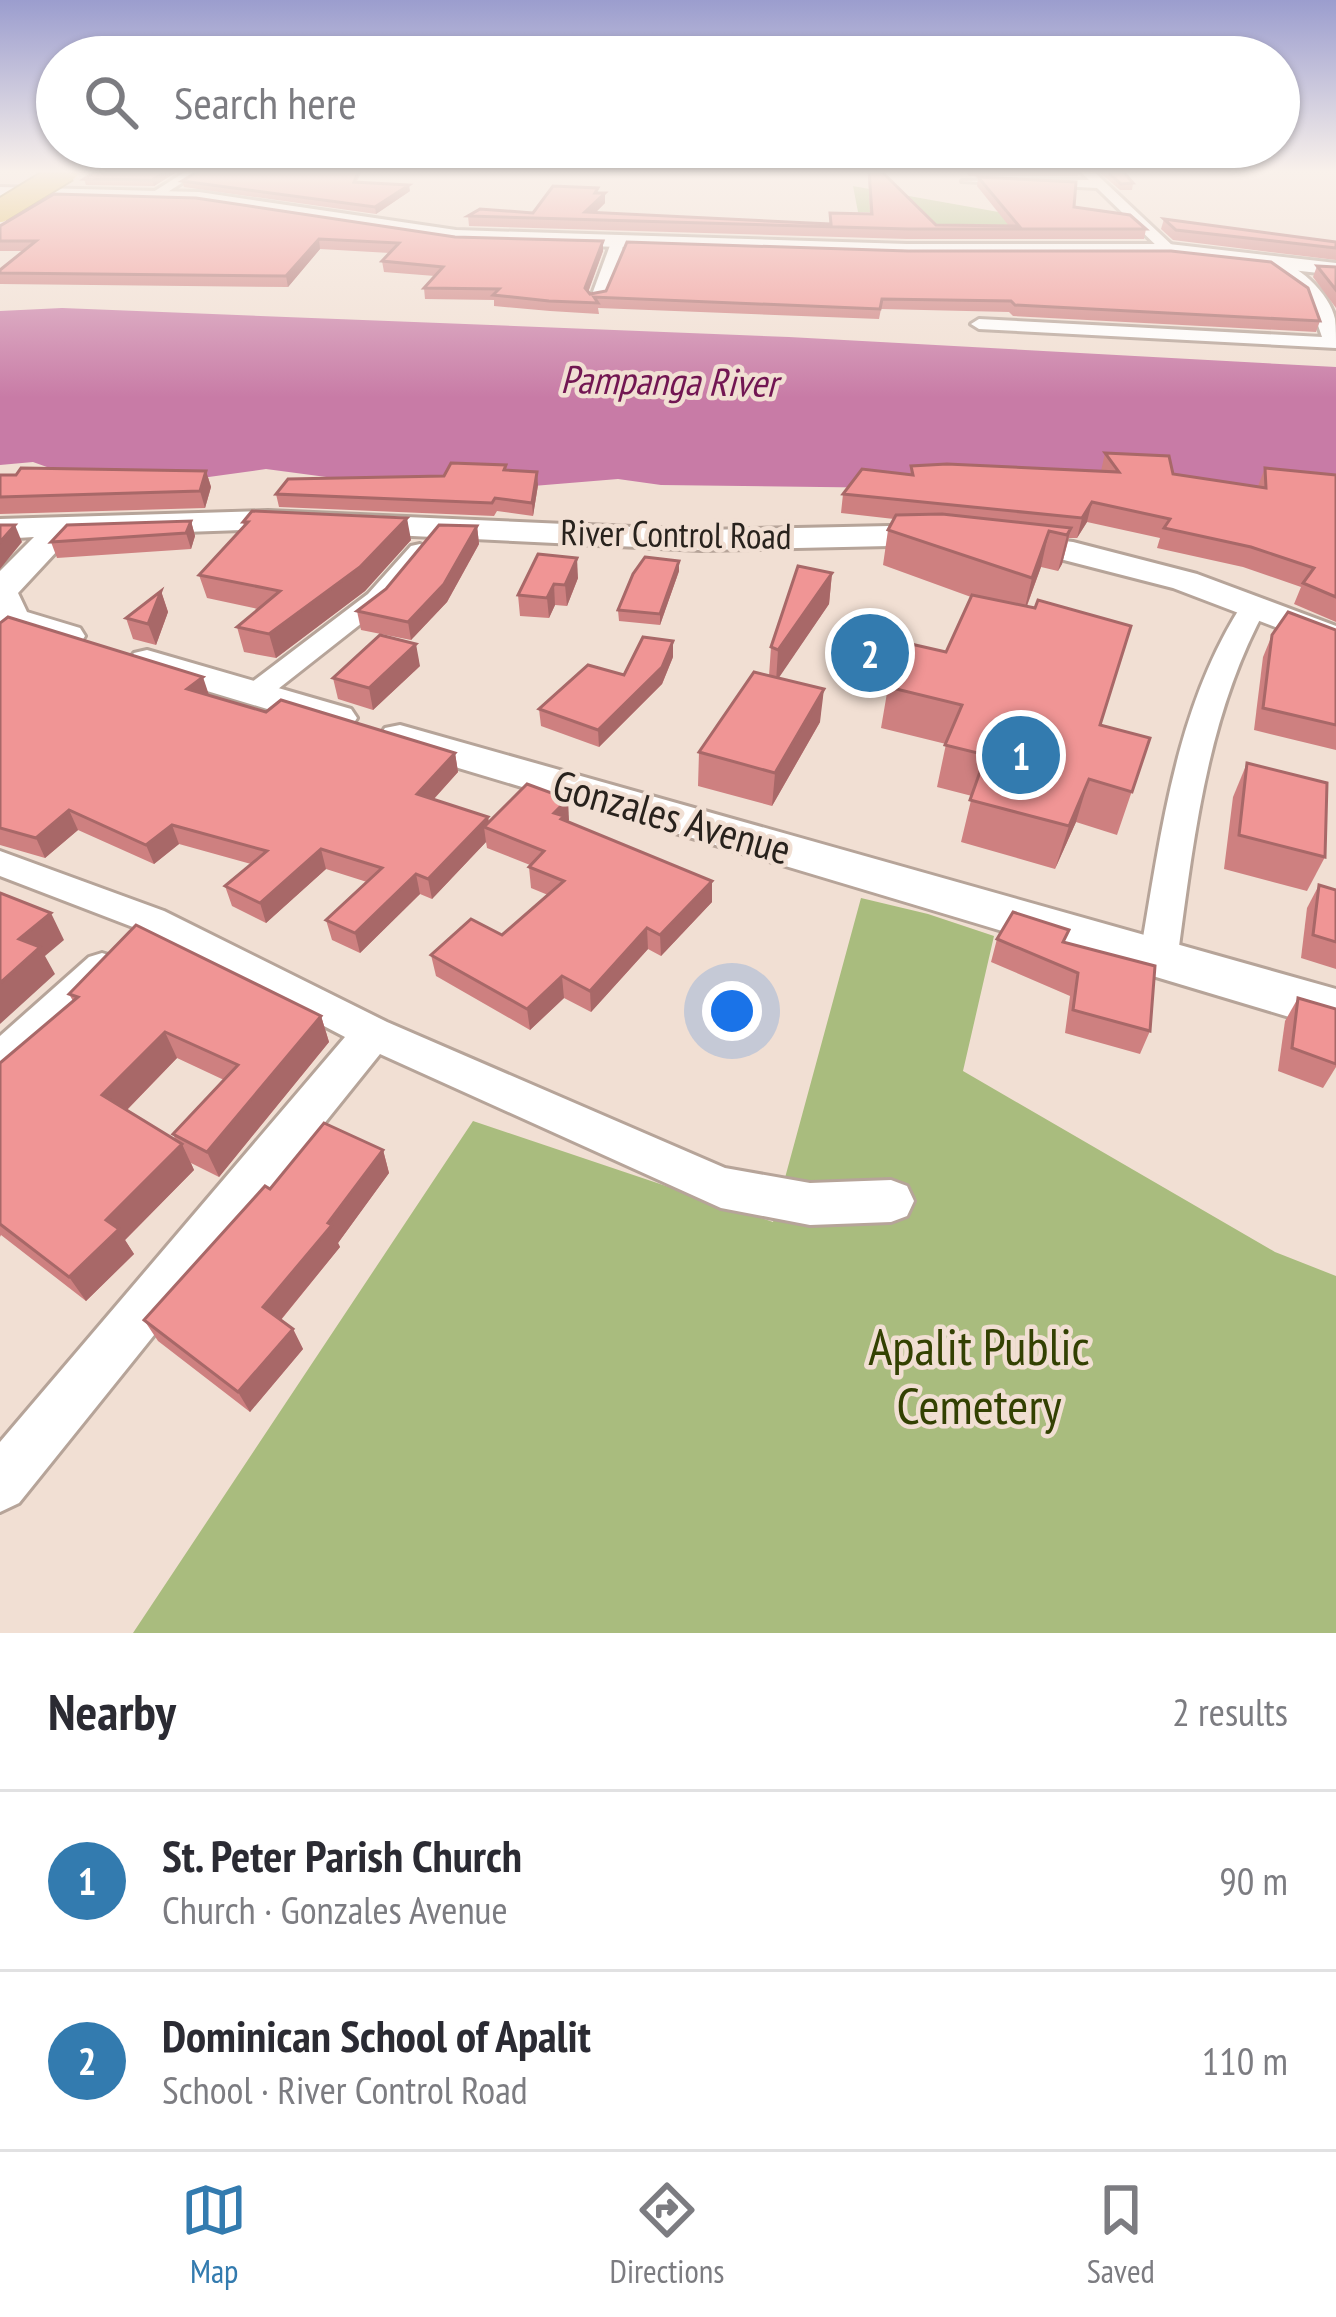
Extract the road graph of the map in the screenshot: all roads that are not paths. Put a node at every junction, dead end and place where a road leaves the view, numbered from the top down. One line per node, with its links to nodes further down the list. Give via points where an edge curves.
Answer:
1 (616, 246): 7 (street)
2 (750, 246): 4 (street)
3 (1165, 246): 4 (street)
4 (1169, 250): 5 (street)
5 (1270, 261): 6 (street); 9 (street, via 1322,300)
6 (1336, 269)
7 (596, 297)
8 (980, 324): 9 (street)
9 (1334, 343)
10 (63, 526): 11 (street, River Control Road); 13 (street, River Control Road, via 268,520 701,540 936,535 1061,549); 14 (street)
11 (0, 529)
12 (426, 544): 16 (street, via 377,599)
13 (1254, 606): 15 (street, River Control Road); 19 (street, via 1226,649 1193,759)
14 (2, 608): 16 (street, Gonzales Avenue)
15 (1336, 639)
16 (254, 694): 19 (street, Gonzales Avenue)
17 (0, 863): 18 (street)
18 (151, 920): 21 (street); 22 (street)
19 (1158, 961): 20 (street, Gonzales Avenue)
20 (1336, 1010)
21 (373, 1033): 23 (street, via 721,1188 810,1204); 24 (street)
22 (0, 1061)
23 (891, 1201)
24 (0, 1484)

